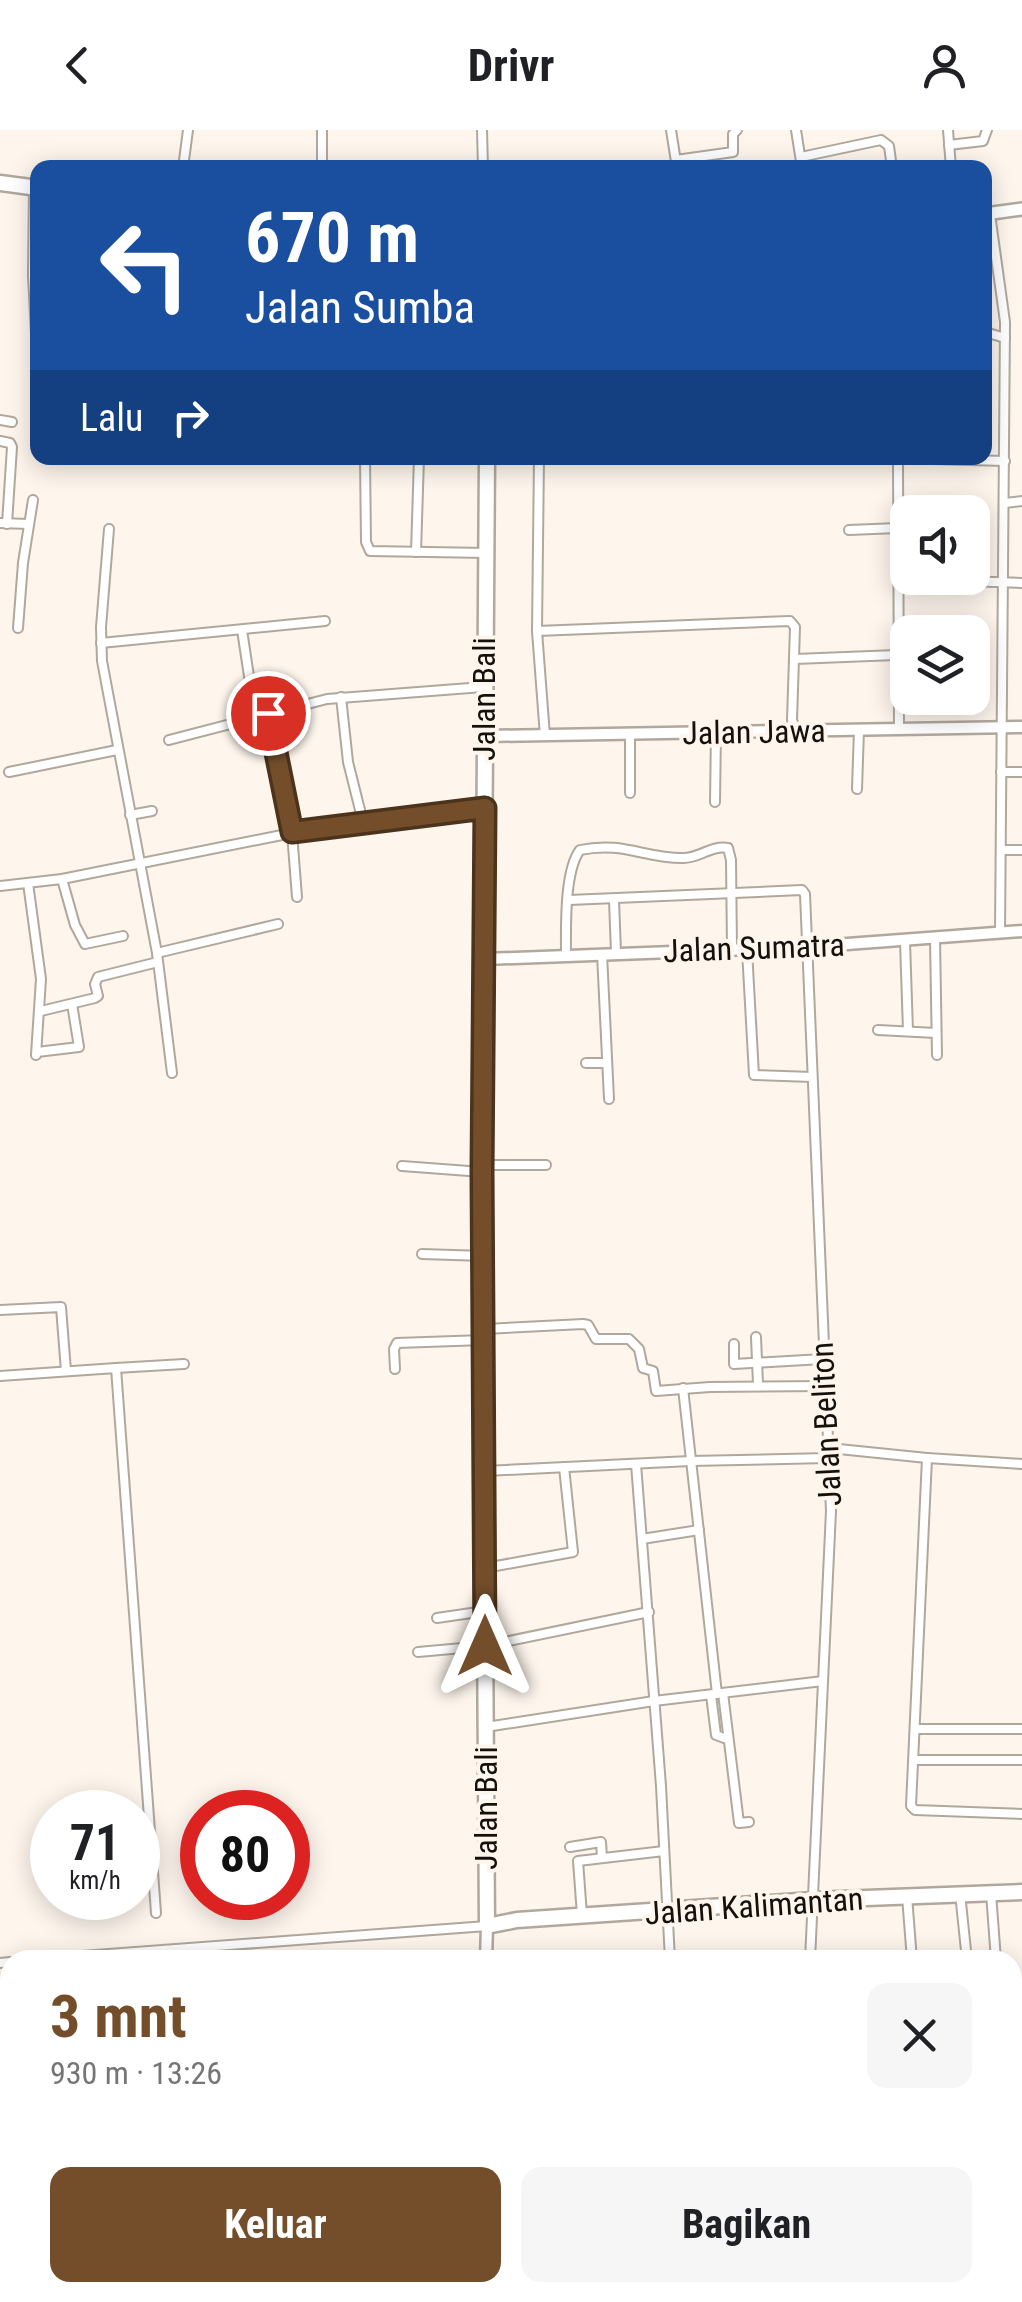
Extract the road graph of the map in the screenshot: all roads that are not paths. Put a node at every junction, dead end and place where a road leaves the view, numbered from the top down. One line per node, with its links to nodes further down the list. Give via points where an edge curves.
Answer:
1 (188, 130): 11 (street)
2 (322, 130): 12 (street)
3 (482, 130): 13 (street)
4 (671, 130): 14 (street)
5 (737, 130): 15 (street, via 733,152)
6 (796, 130): 10 (street)
7 (948, 130): 9 (street)
8 (986, 130): 9 (street, via 983,142)
9 (950, 144): 18 (street)
10 (801, 157): 16 (street); 17 (street, via 881,140)
11 (184, 160)
12 (322, 160)
13 (482, 160)
14 (675, 160)
15 (695, 160)
16 (801, 160)
17 (891, 160)
18 (950, 160)
19 (0, 183): 20 (highway)
20 (30, 187)
21 (1022, 208): 22 (main road)
22 (992, 213)
23 (992, 239): 25 (street)
24 (992, 333): 25 (street)
25 (1005, 336): 30 (street)
26 (0, 420): 27 (street)
27 (12, 422)
28 (0, 441): 40 (street, via 12,447)
29 (992, 461): 30 (street)
30 (1005, 461): 39 (street)
31 (365, 465): 45 (street, via 367,547)
32 (419, 465): 45 (street)
33 (487, 465): 46 (highway, Jalan Bali)
34 (539, 465): 53 (street)
35 (897, 465): 36 (street)
36 (898, 495)
37 (33, 500): 41 (street)
38 (1022, 501): 39 (street)
39 (1005, 502): 48 (street)
40 (3, 523): 41 (street)
41 (29, 524): 51 (street)
42 (890, 528): 44 (street)
43 (109, 529): 54 (street)
44 (849, 530)
45 (416, 552): 46 (street)
46 (486, 553): 57 (highway, Jalan Bali)
47 (990, 583): 48 (street)
48 (1002, 583): 49 (street); 62 (street)
49 (1022, 583)
50 (325, 621): 52 (street)
51 (18, 628)
52 (242, 630): 54 (street); 61 (street)
53 (537, 631): 56 (street, via 790,622); 70 (street)
54 (101, 643): 72 (street)
55 (890, 655): 56 (street)
56 (796, 659): 66 (street)
57 (483, 687): 58 (street); 69 (highway, Jalan Bali)
58 (341, 697): 59 (street); 82 (street)
59 (268, 713): 61 (street); 83 (street)
60 (898, 715): 65 (street)
61 (255, 716): 71 (street)
62 (1002, 726): 63 (main road, Jalan Jawa); 65 (main road, Jalan Jawa); 74 (street)
63 (1022, 727)
64 (859, 730): 65 (main road, Jalan Jawa); 66 (main road, Jalan Jawa); 76 (street)
65 (898, 730)
66 (796, 731): 67 (main road, Jalan Jawa)
67 (716, 732): 68 (main road, Jalan Jawa); 79 (street)
68 (630, 734): 70 (main road, Jalan Jawa); 77 (street)
69 (487, 736): 70 (main road, Jalan Jawa); 78 (highway, Jalan Bali)
70 (546, 736)
71 (169, 740)
72 (118, 750): 73 (street); 81 (street)
73 (9, 772)
74 (1001, 772): 75 (street); 84 (street)
75 (1022, 772)
76 (857, 789)
77 (630, 793)
78 (484, 800): 82 (street); 107 (highway, Jalan Bali)
79 (715, 802)
80 (152, 810): 81 (street)
81 (130, 815): 86 (street)
82 (364, 822): 83 (street)
83 (292, 832): 86 (street); 91 (street)
84 (1001, 850): 85 (street); 96 (street)
85 (1022, 850)
86 (140, 864): 87 (street); 106 (street)
87 (62, 878): 88 (street); 97 (street, via 85,944)
88 (28, 883): 89 (street); 109 (street)
89 (0, 886)
90 (732, 894): 92 (street, via 728,848 684,858 620,846 576,852); 93 (street); 100 (street, Jalan Beliton, via 803,891); 101 (street)
91 (298, 898)
92 (568, 900): 93 (street); 105 (street)
93 (614, 900): 103 (street)
94 (278, 924): 106 (street)
95 (1022, 931): 96 (main road, Jalan Sumatra)
96 (1000, 933): 98 (main road, Jalan Sumatra)
97 (123, 936)
98 (935, 939): 99 (main road, Jalan Sumatra); 112 (street)
99 (905, 941): 100 (main road, Jalan Sumatra); 111 (street)
100 (806, 947): 102 (main road, Jalan Sumatra); 117 (street, Jalan Beliton)
101 (732, 949): 102 (main road, Jalan Sumatra); 103 (main road, Jalan Sumatra)
102 (747, 950): 117 (street, via 754,1075)
103 (616, 952): 104 (main road, Jalan Sumatra)
104 (602, 954): 105 (main road, Jalan Sumatra); 114 (street)
105 (566, 956): 107 (main road, Jalan Sumatra)
106 (157, 958): 108 (street, via 98,977 98,996); 116 (street)
107 (485, 959): 121 (highway, Jalan Bali)
108 (72, 1004): 109 (street); 109 (street, via 79,1047 37,1054)
109 (41, 1010)
110 (878, 1030): 111 (street)
111 (908, 1032): 112 (street)
112 (936, 1033): 113 (street)
113 (937, 1055)
114 (606, 1063): 115 (street); 118 (street)
115 (586, 1064)
116 (172, 1073)
117 (812, 1077): 128 (street, Jalan Beliton)
118 (609, 1099)
119 (546, 1165): 121 (street)
120 (402, 1166): 121 (street)
121 (482, 1169): 123 (highway, Jalan Bali)
122 (422, 1254): 123 (street)
123 (484, 1256): 125 (highway, Jalan Bali)
124 (0, 1310): 134 (street, via 61,1306)
125 (484, 1335): 133 (street, via 397,1344); 139 (street, via 588,1325 596,1339 629,1339 643,1368 653,1371 656,1392); 147 (highway, Jalan Bali)
126 (756, 1337): 129 (street)
127 (734, 1344): 131 (street)
128 (823, 1359): 129 (street); 138 (street, Jalan Beliton)
129 (757, 1362): 131 (street); 137 (street)
130 (184, 1364): 132 (street)
131 (734, 1364): 136 (street)
132 (116, 1368): 134 (street); 165 (street)
133 (394, 1369)
134 (66, 1371): 135 (street)
135 (0, 1376)
136 (734, 1377)
137 (758, 1384)
138 (825, 1386): 139 (street); 140 (street, Jalan Beliton)
139 (682, 1388): 143 (street)
140 (829, 1448): 141 (street, Jalan Beliton); 142 (street)
141 (828, 1458): 143 (street); 156 (street, Jalan Beliton)
142 (927, 1458): 145 (street); 160 (street)
143 (690, 1460): 144 (street); 148 (street)
144 (636, 1464): 146 (street); 149 (street)
145 (1022, 1464)
146 (564, 1467): 147 (street); 150 (street, via 572,1552)
147 (484, 1471): 150 (highway, Jalan Bali)
148 (699, 1530): 149 (street); 157 (street)
149 (642, 1538): 152 (street)
150 (485, 1568): 151 (highway, Jalan Bali)
151 (485, 1611): 153 (street); 154 (highway, Jalan Bali)
152 (649, 1612): 154 (street); 158 (street)
153 (437, 1618)
154 (485, 1646): 155 (street, via 442,1655); 159 (highway, Jalan Bali)
155 (418, 1652)
156 (823, 1681): 157 (street); 175 (street, Jalan Beliton)
157 (717, 1694): 158 (street); 162 (street, via 716,1735); 167 (street, via 739,1823)
158 (654, 1702): 159 (street); 169 (street)
159 (486, 1728): 178 (highway, Jalan Bali)
160 (916, 1728): 161 (street); 163 (street)
161 (1022, 1729)
162 (724, 1738)
163 (914, 1760): 164 (street); 166 (street, via 913,1809)
164 (1022, 1760)
165 (147, 1790)
166 (1022, 1814)
167 (749, 1822)
168 (570, 1846): 170 (street, via 601,1842)
169 (664, 1850): 170 (street); 176 (street)
170 (602, 1858): 177 (street, via 578,1861)
171 (1022, 1892): 173 (highway, Jalan Kalimantan)
172 (960, 1893): 173 (highway, Jalan Kalimantan); 174 (highway, Jalan Kalimantan); 184 (street)
173 (990, 1893): 185 (street)
174 (907, 1896): 175 (highway, Jalan Kalimantan); 183 (street)
175 (813, 1900): 176 (highway, Jalan Kalimantan); 182 (street, Jalan Beliton)
176 (666, 1912): 177 (highway, Jalan Kalimantan); 181 (street)
177 (582, 1917): 178 (highway, Jalan Kalimantan)
178 (487, 1926): 179 (street); 180 (main road, Jalan Bali)
179 (196, 1950)
180 (486, 1950)
181 (669, 1950)
182 (810, 1950)
183 (911, 1950)
184 (966, 1950)
185 (995, 1950)

